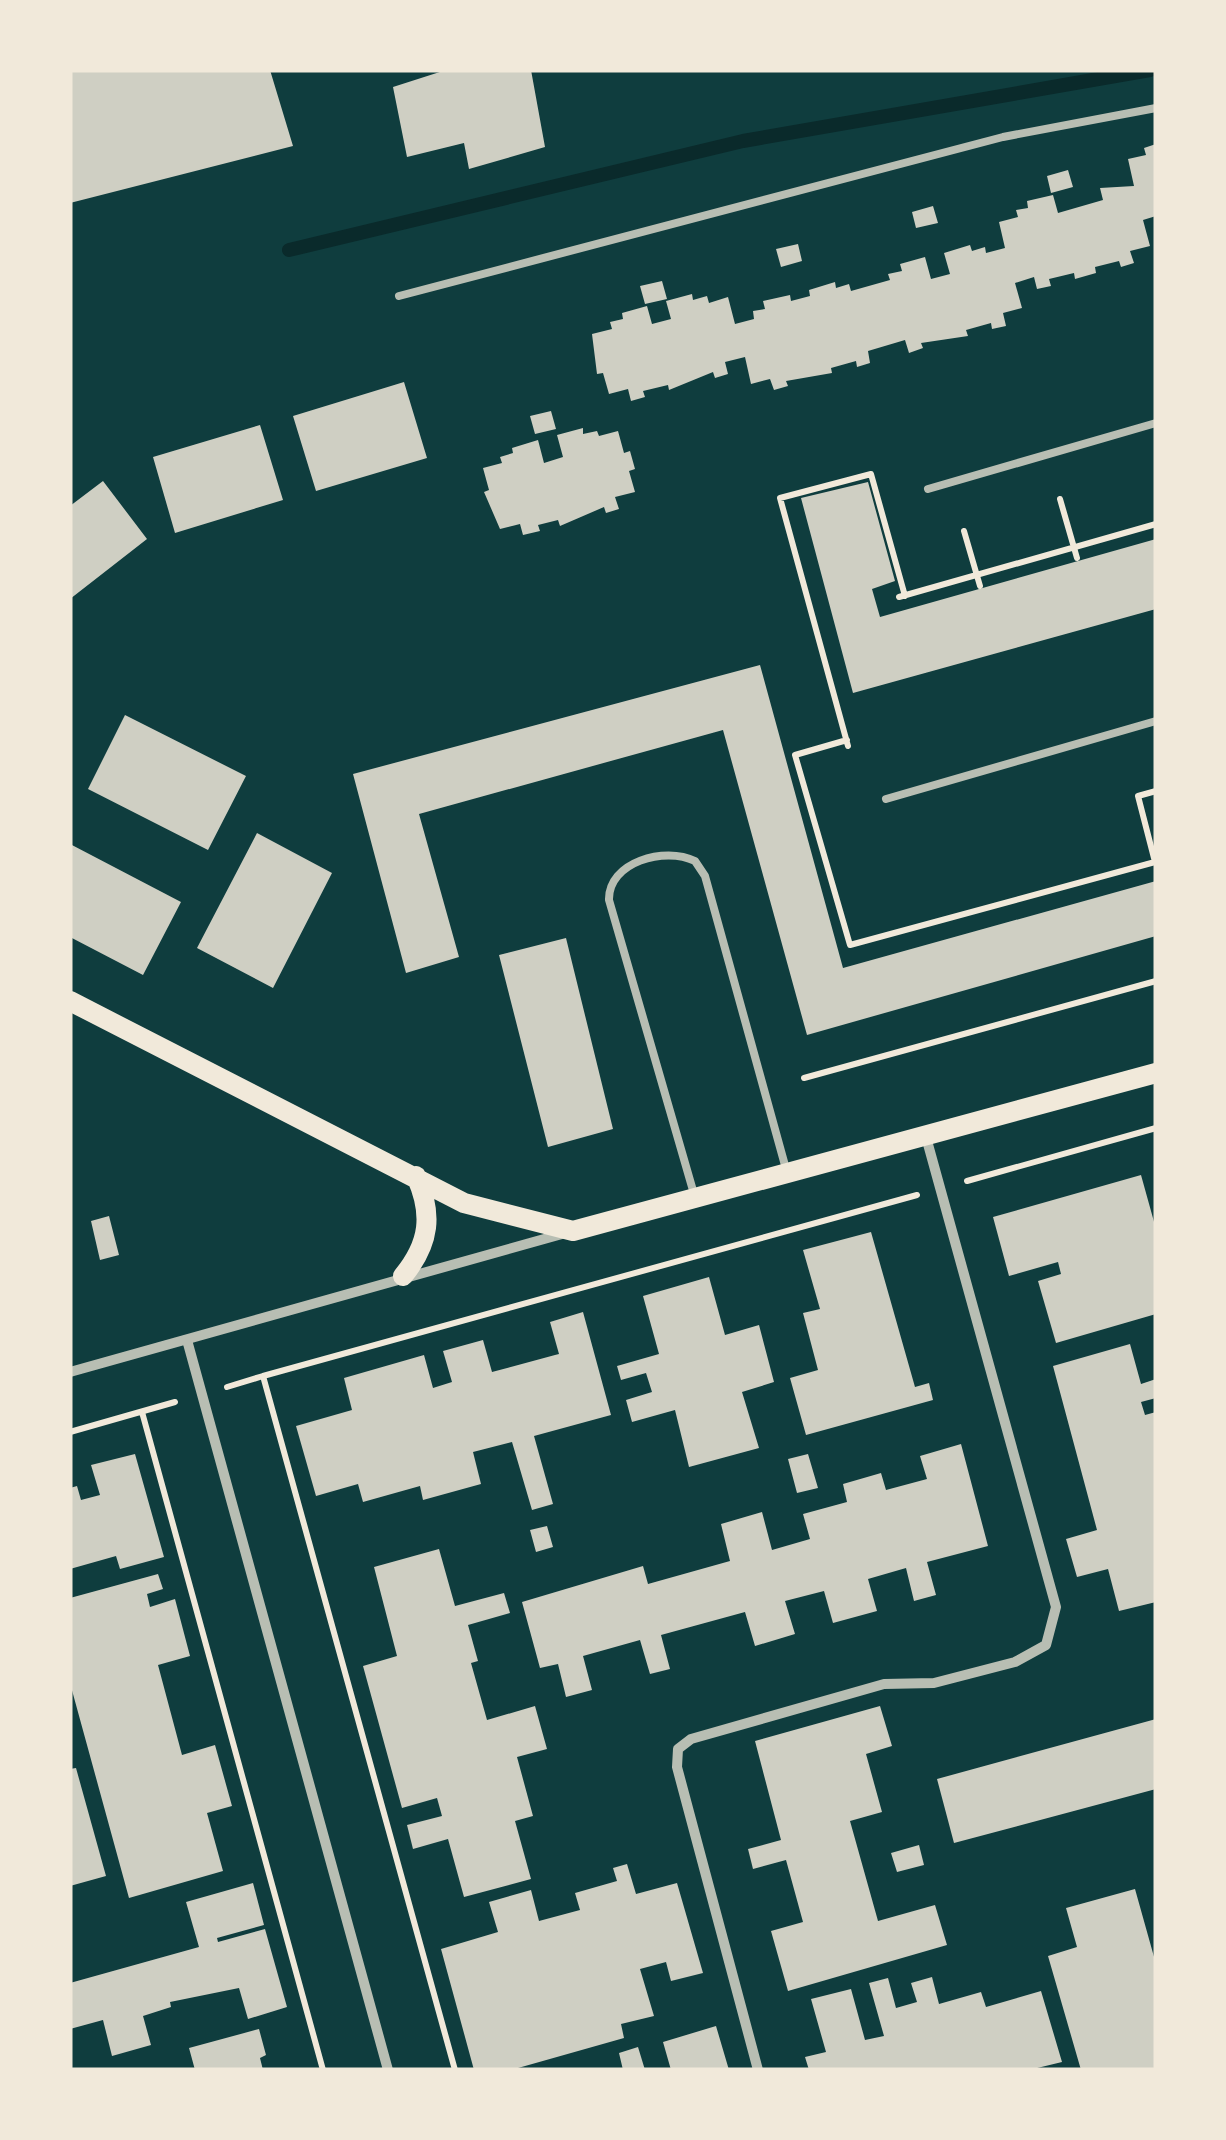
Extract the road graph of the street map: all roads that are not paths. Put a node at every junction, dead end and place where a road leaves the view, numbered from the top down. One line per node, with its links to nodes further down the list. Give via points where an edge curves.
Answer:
1 (1156, 108): 2 (lane, via 1003,137)
2 (399, 296)
3 (1156, 424): 4 (lane)
4 (928, 489)
5 (1156, 721): 6 (lane)
6 (886, 799)
7 (70, 1002): 11 (main road)
8 (1156, 1072): 9 (main road)
9 (926, 1136): 10 (main road); 18 (street, via 1056,1606 1046,1646 1015,1662 934,1684 884,1684 691,1739 678,1750 677,1767)
10 (788, 1174): 12 (main road); 12 (lane, via 710,889 695,861 668,854 617,872 608,900)
11 (416, 1176): 13 (main road, via 464,1203); 14 (main road, via 428,1232)
12 (696, 1198): 13 (main road)
13 (573, 1231): 14 (street)
14 (403, 1276): 15 (street)
15 (187, 1340): 16 (street); 17 (street)
16 (70, 1372)
17 (388, 2070)
18 (758, 2070)

